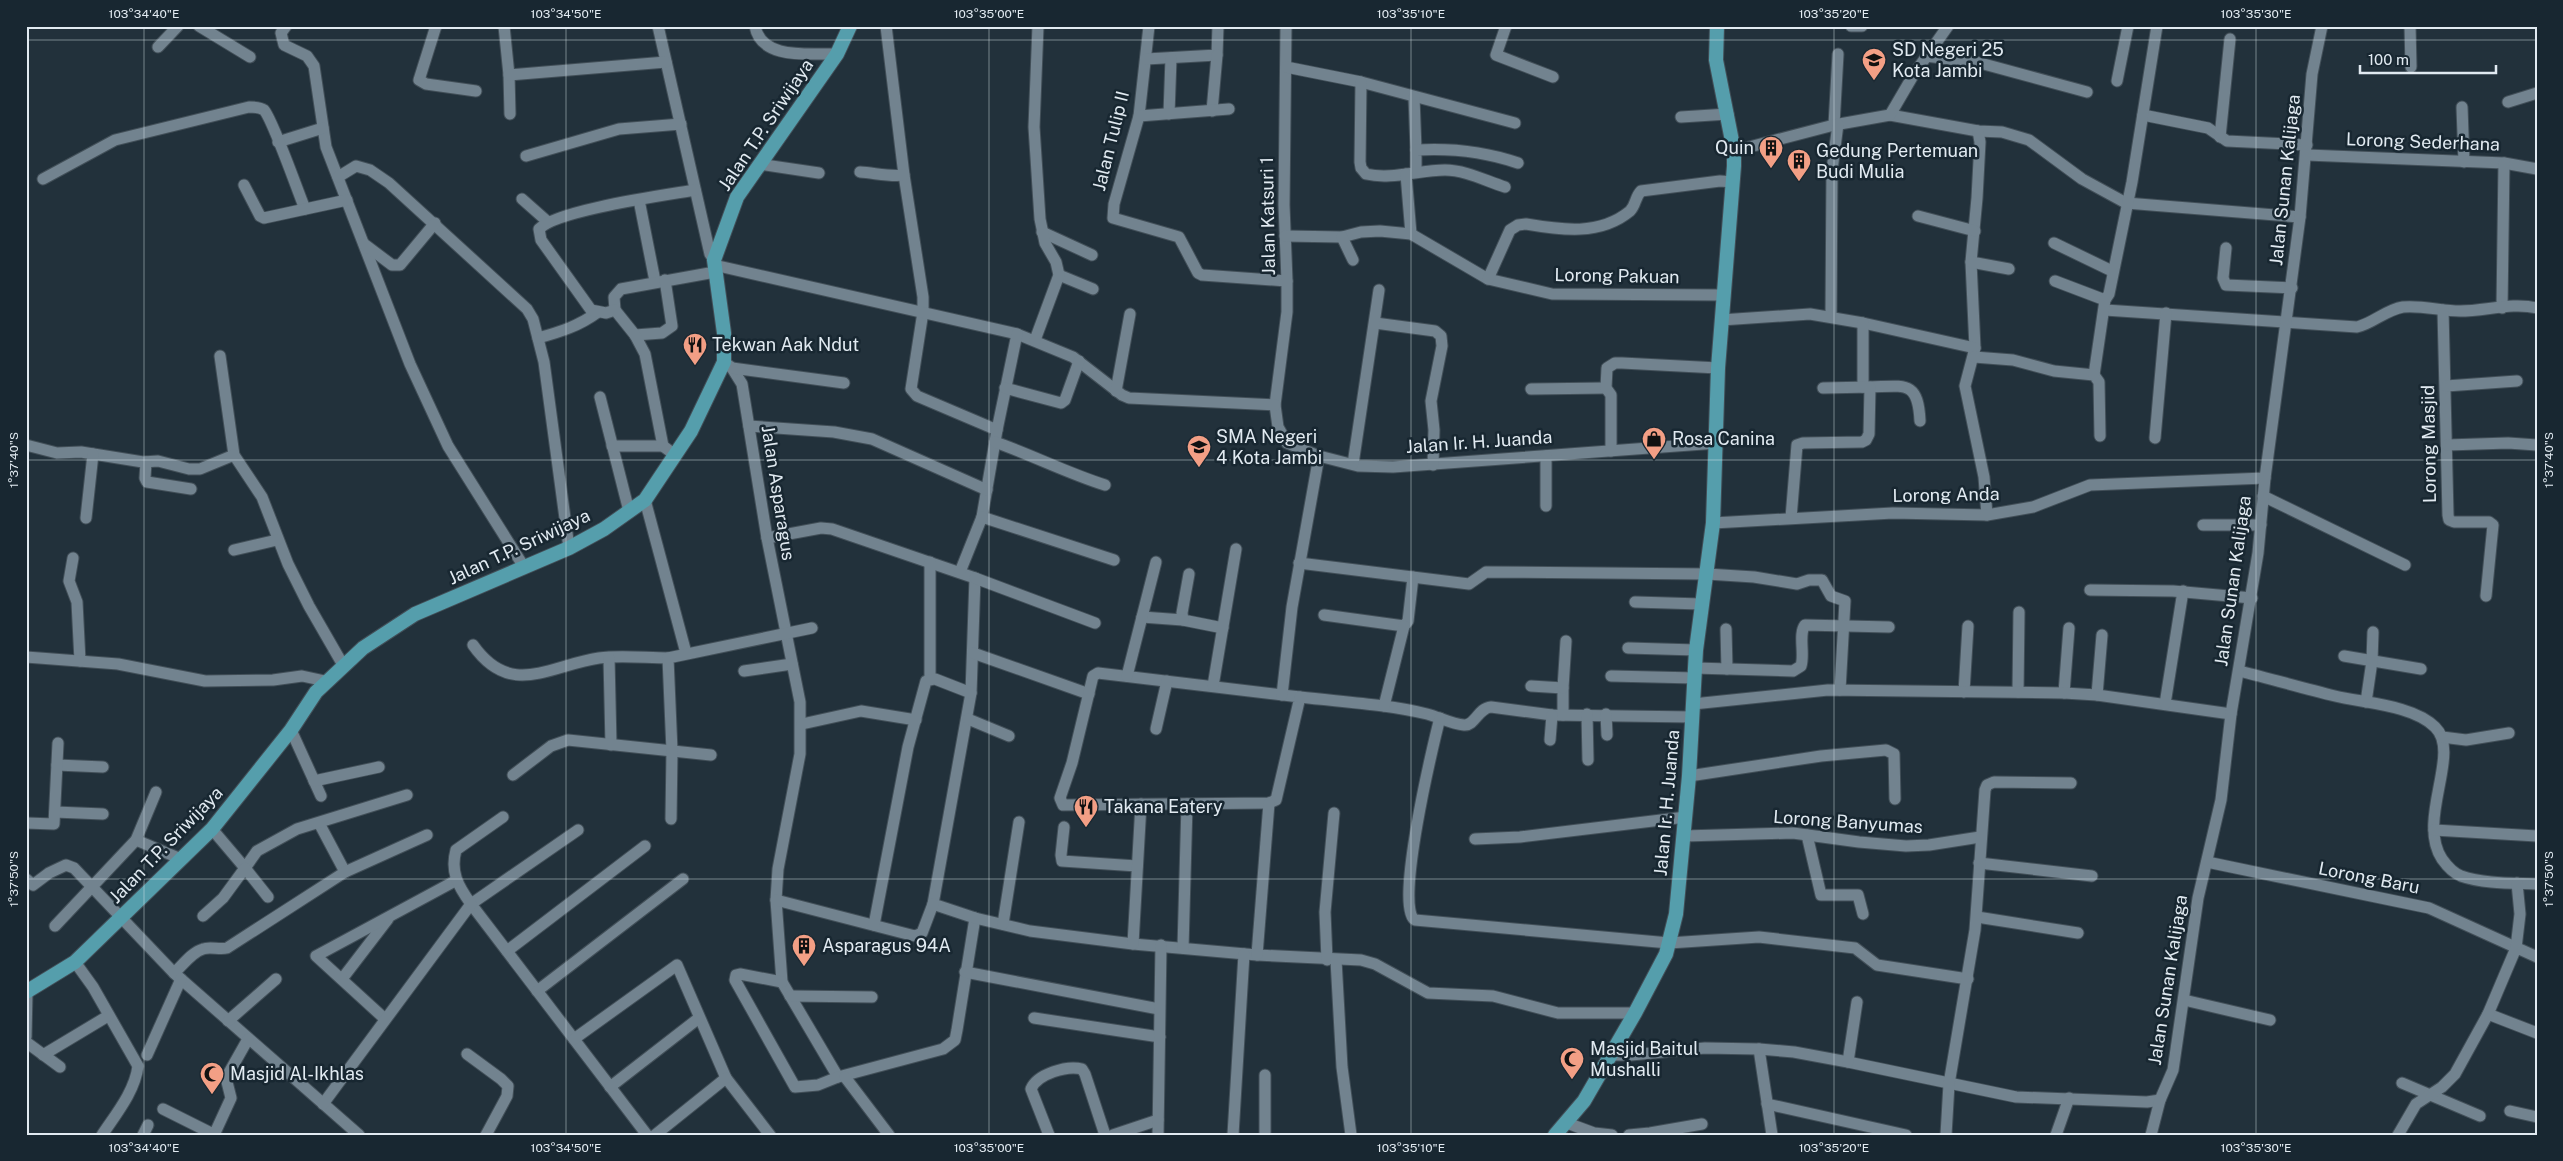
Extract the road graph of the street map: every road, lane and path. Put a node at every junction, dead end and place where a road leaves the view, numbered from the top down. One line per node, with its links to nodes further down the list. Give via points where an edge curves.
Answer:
1 (178, 26): 24 (street)
2 (199, 26): 29 (street)
3 (286, 26): 57 (street, via 281,33 284,45 307,56 314,66)
4 (436, 26): 39 (street, via 419,80)
5 (504, 26): 35 (street)
6 (658, 26): 32 (street)
7 (755, 26): 25 (street, via 763,45 772,49)
8 (850, 26): 25 (main road, Jalan T.P. Sriwijaya)
9 (886, 26): 73 (street)
10 (1038, 26): 90 (street, via 1034,127)
11 (1149, 26): 31 (street, Jalan Tulip II)
12 (1218, 26): 27 (street)
13 (1286, 26): 33 (street, Jalan Katsuri 1)
14 (1506, 26): 36 (street, via 1496,55)
15 (1717, 26): 49 (main road, Jalan Ir. H. Juanda, via 1716,60)
16 (1851, 26): 17 (street)
17 (1862, 26)
18 (1948, 26): 28 (street)
19 (2128, 26): 37 (street)
20 (2157, 26): 51 (street)
21 (2322, 26): 62 (street, Jalan Sunan Kalijaga, via 2312,74)
22 (2410, 26): 34 (street)
23 (2230, 39): 59 (street)
24 (158, 47)
25 (837, 54): 68 (main road, Jalan T.P. Sriwijaya)
26 (1838, 54): 56 (street)
27 (1217, 55): 30 (street); 46 (street)
28 (1926, 56): 40 (street, via 1980,63); 50 (street)
29 (250, 57)
30 (1171, 58): 31 (street); 48 (street)
31 (1146, 60): 52 (street, Jalan Tulip II)
32 (666, 62): 35 (street); 55 (street)
33 (1286, 67): 38 (street); 92 (street, Jalan Katsuri 1)
34 (2411, 67)
35 (510, 75): 47 (street)
36 (1553, 77)
37 (2117, 81)
38 (1361, 82): 42 (street); 72 (street, via 1361,168 1370,175)
39 (476, 91)
40 (2087, 92)
41 (2537, 93): 43 (street)
42 (1414, 97): 54 (street); 61 (street)
43 (2508, 102)
44 (2462, 107): 65 (street)
45 (1229, 109): 46 (street)
46 (1212, 110): 48 (street)
47 (510, 114)
48 (1169, 114): 52 (street)
49 (1728, 114): 53 (street); 63 (main road, Jalan Ir. H. Juanda)
50 (1890, 115): 56 (street); 58 (street)
51 (2143, 115): 59 (street, Lorong Sederhana, via 2208,128); 83 (street)
52 (1139, 116): 106 (street, Jalan Tulip II, via 1114,204 1116,220 1182,238 1202,275)
53 (1682, 117)
54 (1514, 123)
55 (681, 124): 64 (street, via 619,129); 79 (street)
56 (1836, 124): 63 (street); 121 (street, via 1832,170)
57 (323, 128): 60 (street); 74 (street, via 326,147)
58 (1978, 131): 83 (street, via 2002,132 2029,140 2082,178); 89 (street)
59 (2220, 137): 62 (street, Lorong Sederhana)
60 (278, 142): 75 (street, via 264,110 249,107 115,140); 84 (street)
61 (1416, 150): 66 (street, via 1490,154); 72 (street)
62 (2307, 150): 65 (street, Lorong Sederhana); 86 (street, Jalan Sunan Kalijaga)
63 (1734, 151): 76 (main road, Jalan Ir. H. Juanda)
64 (526, 156)
65 (2464, 162): 67 (street, Lorong Sederhana)
66 (1518, 163)
67 (2504, 163): 69 (street, Lorong Sederhana); 113 (street)
68 (760, 164): 71 (street); 100 (main road, Jalan T.P. Sriwijaya, via 737,197)
69 (2537, 169)
70 (860, 172): 73 (street)
71 (819, 173)
72 (1411, 173): 78 (street, via 1458,171); 91 (street)
73 (904, 175): 118 (street)
74 (338, 177): 81 (street); 88 (street, via 356,166 370,170)
75 (43, 178)
76 (1733, 182): 104 (street, via 1641,191 1635,205 1615,220 1578,231 1518,225 1510,230); 111 (main road, Jalan Ir. H. Juanda)
77 (244, 185): 84 (street, via 264,218)
78 (1505, 187)
79 (696, 190): 82 (street); 100 (street)
80 (522, 199): 87 (street)
81 (347, 200): 84 (street); 95 (street)
82 (639, 200): 87 (street, via 594,208); 105 (street)
83 (2126, 203): 86 (street); 102 (street)
84 (305, 209)
85 (1918, 216): 89 (street)
86 (2300, 217): 108 (street, Jalan Sunan Kalijaga)
87 (548, 222): 117 (street, via 539,229 541,240 588,306)
88 (435, 223): 95 (street, via 400,266 392,265); 128 (street, via 521,302 533,319)
89 (1975, 231): 99 (street)
90 (1042, 232): 97 (street); 103 (street)
91 (1411, 234): 93 (street, Lorong Pakuan, via 1380,231); 104 (street, Lorong Pakuan)
92 (1285, 236): 93 (street, Lorong Pakuan); 106 (street, Jalan Katsuri 1)
93 (1342, 237): 98 (street)
94 (2054, 243): 102 (street)
95 (364, 244): 194 (street, via 410,364 448,446)
96 (2226, 248): 108 (street, via 2223,278 2226,285)
97 (1092, 255)
98 (1353, 260)
99 (1971, 262): 101 (street); 130 (street)
100 (715, 266): 105 (street); 118 (street); 133 (main road, Jalan T.P. Sriwijaya)
101 (2009, 269)
102 (2112, 272): 112 (street)
103 (1059, 275): 109 (street); 129 (street)
104 (1488, 279): 111 (street, Lorong Pakuan, via 1558,294)
105 (660, 280): 115 (street, via 616,292); 127 (street, via 672,326 662,332)
106 (1287, 281): 146 (street, Jalan Katsuri 1)
107 (2054, 281): 112 (street)
108 (2292, 288): 123 (street, Jalan Sunan Kalijaga)
109 (1093, 289)
110 (1379, 290): 124 (street)
111 (1723, 295): 122 (main road, Jalan Ir. H. Juanda)
112 (2105, 305): 119 (street); 135 (street)
113 (2502, 308): 114 (street, via 2517,305); 116 (street)
114 (2537, 308)
115 (615, 310): 117 (street); 127 (street)
116 (2443, 310): 123 (street, via 2404,307 2357,327); 138 (street, Lorong Masjid)
117 (598, 312): 128 (street, via 582,324)
118 (923, 312): 126 (street); 149 (street, via 912,393)
119 (2166, 313): 123 (street); 151 (street)
120 (1130, 314): 144 (street)
121 (1831, 317): 122 (street, via 1810,314); 125 (street)
122 (1721, 320): 134 (main road, Jalan Ir. H. Juanda)
123 (2288, 322): 168 (street, Jalan Sunan Kalijaga)
124 (1375, 323): 166 (street); 167 (street, via 1436,331 1441,336 1442,346 1431,400)
125 (1863, 323): 130 (street); 139 (street)
126 (1017, 334): 129 (street); 140 (street)
127 (635, 335): 158 (street, via 644,354)
128 (538, 338): 185 (street)
129 (1035, 340): 132 (street)
130 (1975, 353): 135 (street, via 2054,371); 176 (street, via 1965,386 1984,478)
131 (220, 356): 161 (street)
132 (1079, 361): 140 (street, via 1062,403); 144 (street)
133 (728, 365): 137 (street); 148 (street, Jalan Asparagus, via 742,384); 162 (main road, Jalan T.P. Sriwijaya)
134 (1718, 368): 141 (street, via 1615,363 1607,368); 153 (main road, Jalan Ir. H. Juanda)
135 (2094, 375): 150 (street, via 2099,382)
136 (2516, 381): 138 (street)
137 (844, 383)
138 (2446, 386): 155 (street, Lorong Masjid)
139 (1866, 387): 142 (street); 147 (street, via 1901,386 1912,391 1919,400); 179 (street, via 1869,434 1866,440 1797,445)
140 (1005, 388): 149 (street)
141 (1606, 388): 143 (street); 159 (street, via 1611,395)
142 (1823, 388)
143 (1531, 389)
144 (1116, 391): 146 (street, via 1139,399)
145 (600, 397): 157 (street)
146 (1275, 405): 163 (street, Jalan Ir. H. Juanda, via 1278,427 1287,443)
147 (1920, 421)
148 (749, 426): 171 (street, via 834,432 872,439); 183 (street, Jalan Asparagus)
149 (996, 430): 152 (street)
150 (2100, 436)
151 (2155, 438)
152 (995, 442): 169 (street, via 1064,472); 171 (street)
153 (1717, 443): 159 (street, Jalan Ir. H. Juanda); 180 (main road, Jalan Ir. H. Juanda)
154 (26, 445): 160 (street, via 57,453)
155 (2447, 445): 156 (street); 202 (street, Lorong Masjid, via 2450,520 2489,522 2492,525)
156 (2537, 445)
157 (612, 446): 158 (street); 175 (street)
158 (663, 446): 162 (street)
159 (1611, 451): 164 (street, Jalan Ir. H. Juanda)
160 (93, 454): 165 (street); 178 (street)
161 (234, 455): 165 (street, via 200,469 158,461); 184 (street, via 262,497)
162 (675, 455): 173 (main road, Jalan T.P. Sriwijaya)
163 (1319, 456): 166 (street, Jalan Ir. H. Juanda); 192 (street)
164 (1546, 456): 167 (street, Jalan Ir. H. Juanda); 174 (street)
165 (146, 462): 170 (street, via 147,482)
166 (1353, 464): 167 (street, Jalan Ir. H. Juanda)
167 (1433, 465)
168 (2265, 478): 172 (street, Jalan Sunan Kalijaga); 176 (street, Lorong Anda, via 2090,485 2033,507)
169 (1104, 485)
170 (190, 489)
171 (987, 490): 177 (street)
172 (2263, 496): 182 (street, Jalan Sunan Kalijaga); 193 (street)
173 (645, 500): 175 (main road, Jalan T.P. Sriwijaya); 226 (street)
174 (1546, 506)
175 (628, 511): 185 (main road, Jalan T.P. Sriwijaya)
176 (1987, 515): 179 (street, Lorong Anda, via 1893,513)
177 (982, 517): 189 (street); 195 (street)
178 (86, 518)
179 (1790, 518): 180 (street, Lorong Anda)
180 (1713, 523): 197 (main road, Jalan Ir. H. Juanda)
181 (2203, 525): 182 (street)
182 (2261, 525): 203 (street, Jalan Sunan Kalijaga)
183 (767, 538): 190 (street, via 832,529); 220 (street, Jalan Asparagus)
184 (277, 540): 187 (street); 234 (street, via 309,606)
185 (569, 548): 194 (main road, Jalan T.P. Sriwijaya)
186 (1236, 549): 216 (street)
187 (234, 550)
188 (73, 558): 232 (street, via 69,581 77,602)
189 (1114, 560)
190 (930, 562): 195 (street); 243 (street)
191 (1156, 562): 208 (street)
192 (1299, 563): 198 (street); 255 (street)
193 (2405, 565)
194 (524, 567): 234 (main road, Jalan T.P. Sriwijaya, via 415,614)
195 (960, 572): 199 (street)
196 (1189, 574): 209 (street)
197 (1707, 574): 198 (street, via 1486,572 1469,584); 205 (main road, Jalan Ir. H. Juanda); 211 (street, via 1797,584 1822,580 1831,596 1844,601)
198 (1413, 577): 212 (street, via 1408,622)
199 (975, 578): 210 (street); 227 (street)
200 (2090, 590): 201 (street)
201 (2183, 591): 203 (street); 259 (street)
202 (2486, 596)
203 (2252, 598): 238 (street, Jalan Sunan Kalijaga)
204 (1635, 602): 205 (street)
205 (1701, 604): 225 (main road, Jalan Ir. H. Juanda)
206 (2019, 612): 251 (street)
207 (1324, 615): 212 (street)
208 (1142, 617): 209 (street); 241 (street)
209 (1183, 620): 216 (street)
210 (1095, 624)
211 (1842, 625): 214 (street); 236 (street, via 1809,623 1803,627 1804,658 1802,666 1797,669); 249 (street)
212 (1404, 626): 260 (street)
213 (1968, 626): 250 (street)
214 (1889, 627)
215 (812, 628): 220 (street)
216 (1222, 628): 246 (street)
217 (2069, 628): 253 (street)
218 (1726, 629): 236 (street)
219 (2372, 632): 233 (street)
220 (785, 635): 226 (street); 235 (street, Jalan Asparagus)
221 (2102, 635): 256 (street)
222 (1566, 641): 248 (street)
223 (473, 645): 230 (street, via 487,661 510,673 525,675)
224 (1628, 648): 225 (street)
225 (1696, 650): 240 (main road, Jalan Ir. H. Juanda)
226 (686, 653): 231 (street)
227 (973, 653): 252 (street); 254 (street)
228 (2344, 656): 233 (street)
229 (26, 657): 232 (street)
230 (609, 658): 231 (street); 278 (street)
231 (668, 658): 279 (street)
232 (80, 661): 245 (street, via 118,664 204,681 273,680 302,676)
233 (2372, 661): 237 (street); 258 (street)
234 (343, 664): 245 (main road, Jalan T.P. Sriwijaya)
235 (792, 664): 239 (street); 269 (street, Jalan Asparagus)
236 (1726, 669): 240 (street)
237 (2421, 669)
238 (2239, 671): 258 (street); 264 (street, Jalan Sunan Kalijaga)
239 (744, 672)
240 (1695, 673): 242 (street); 261 (main road, Jalan Ir. H. Juanda)
241 (1127, 676): 244 (street); 254 (street, via 1095,674)
242 (1611, 676)
243 (930, 678): 252 (street); 268 (street, via 926,681)
244 (1167, 681): 246 (street); 270 (street)
245 (325, 682): 271 (main road, Jalan T.P. Sriwijaya)
246 (1213, 686): 255 (street)
247 (1531, 686): 248 (street)
248 (1563, 688): 265 (street)
249 (1840, 690): 250 (street); 261 (street)
250 (1964, 692): 251 (street)
251 (2018, 692): 253 (street)
252 (972, 693): 267 (street)
253 (2064, 693): 256 (street)
254 (1088, 694): 294 (street, via 1060,801 1067,806)
255 (1282, 695): 257 (street)
256 (2097, 695): 259 (street)
257 (1300, 697): 260 (street); 293 (street, via 1277,797)
258 (2366, 702): 275 (street, via 2422,717)
259 (2165, 704): 264 (street)
260 (1384, 706): 266 (street)
261 (1693, 710): 263 (street); 286 (main road, Jalan Ir. H. Juanda)
262 (1587, 714): 263 (street); 265 (street); 281 (street)
263 (1606, 714): 273 (street)
264 (2231, 714): 318 (street, Jalan Sunan Kalijaga, via 2221,800)
265 (1558, 715): 266 (street, via 1491,707 1483,709 1466,725); 276 (street)
266 (1440, 718): 344 (street, via 1427,765 1415,839 1408,900 1410,918 1421,922)
267 (968, 719): 274 (street); 333 (street)
268 (916, 720): 269 (street, via 861,711); 341 (street)
269 (802, 724): 331 (street, Jalan Asparagus, via 800,754 778,869)
270 (1156, 729)
271 (291, 730): 287 (street); 306 (main road, Jalan T.P. Sriwijaya)
272 (2509, 733): 275 (street, via 2466,740)
273 (1607, 735)
274 (1009, 736)
275 (2442, 737): 308 (street, via 2443,769 2436,794)
276 (1550, 740)
277 (58, 743): 282 (street)
278 (611, 745): 279 (street); 285 (street, via 560,742)
279 (672, 751): 280 (street); 301 (street)
280 (711, 755)
281 (1588, 760)
282 (57, 765): 283 (street); 296 (street)
283 (103, 767)
284 (379, 767): 287 (street)
285 (513, 775)
286 (1689, 776): 292 (street, via 1821,756 1886,750 1894,754); 300 (main road, Jalan Ir. H. Juanda)
287 (314, 781): 291 (street)
288 (2071, 783): 313 (street, via 1987,784)
289 (156, 792): 315 (street)
290 (406, 795): 304 (street)
291 (321, 796)
292 (1894, 799)
293 (1269, 803): 295 (street); 351 (street)
294 (1141, 804): 295 (street); 320 (street)
295 (1187, 804): 347 (street)
296 (55, 812): 298 (street); 303 (street, via 54,824)
297 (1334, 813): 353 (street, via 1325,912)
298 (103, 814)
299 (503, 817): 325 (street, via 456,850)
300 (1686, 817): 311 (main road, Jalan Ir. H. Juanda); 314 (street, via 1520,837)
301 (671, 818)
302 (1019, 822): 340 (street)
303 (26, 823)
304 (319, 823): 321 (street, via 297,829 257,851); 322 (street)
305 (1064, 827): 320 (street, via 1062,861)
306 (212, 829): 317 (main road, Jalan T.P. Sriwijaya); 321 (street)
307 (578, 830): 332 (street)
308 (2434, 830): 312 (street); 326 (street, via 2440,855 2459,876)
309 (1807, 835): 311 (street, Lorong Banyumas); 313 (street, Lorong Banyumas, via 1906,846); 334 (street, via 1821,894 1858,895)
310 (427, 836): 322 (street)
311 (1684, 836): 344 (main road, Jalan Ir. H. Juanda, via 1676,914)
312 (2537, 836)
313 (1980, 837): 319 (street)
314 (1475, 839)
315 (136, 840): 317 (street); 329 (street)
316 (645, 846): 349 (street)
317 (181, 859): 339 (main road, Jalan T.P. Sriwijaya)
318 (2207, 862): 348 (street, Lorong Baru, via 2429,908); 365 (street, Jalan Sunan Kalijaga, via 2198,898)
319 (1979, 863): 323 (street); 337 (street)
320 (1137, 866): 345 (street)
321 (245, 868): 330 (street); 336 (street, via 223,898)
322 (345, 872): 356 (street, via 227,948 199,951)
323 (2092, 876)
324 (683, 879): 361 (street)
325 (455, 881): 332 (street); 335 (street)
326 (2517, 883): 327 (street); 348 (street, via 2520,914)
327 (2537, 884)
328 (28, 885): 329 (street, via 66,865 74,868)
329 (90, 888): 339 (street); 342 (street)
330 (268, 897)
331 (776, 900): 341 (street); 360 (street, Jalan Asparagus)
332 (470, 904): 349 (street); 373 (street)
333 (932, 904): 338 (street); 341 (street, via 922,933 918,935)
334 (1863, 914)
335 (392, 915): 359 (street); 359 (street, via 316,956)
336 (203, 916)
337 (1976, 917): 343 (street); 358 (street)
338 (975, 918): 340 (street); 355 (street)
339 (121, 919): 354 (main road, Jalan T.P. Sriwijaya); 356 (street)
340 (1003, 924): 345 (street)
341 (874, 925)
342 (55, 926)
343 (2078, 933)
344 (1669, 943): 358 (street, via 1759,938 1855,948 1877,965); 368 (main road, Jalan Ir. H. Juanda)
345 (1133, 944): 346 (street)
346 (1161, 946): 347 (street); 367 (street)
347 (1183, 948): 350 (street)
348 (2516, 948): 352 (street, Lorong Baru); 369 (street)
349 (507, 951): 361 (street)
350 (1244, 954): 351 (street); 420 (street)
351 (1257, 955): 353 (street)
352 (2537, 957)
353 (1332, 960): 368 (street, via 1369,962 1428,993 1493,996 1558,1013); 422 (street)
354 (76, 962): 362 (main road, Jalan T.P. Sriwijaya); 370 (street)
355 (965, 972): 367 (street); 390 (street, via 958,1030 951,1045)
356 (177, 976): 375 (street); 385 (street)
357 (276, 979): 375 (street)
358 (1968, 979): 393 (street)
359 (342, 980): 373 (street)
360 (782, 982): 363 (street); 390 (street, via 740,974 735,980 795,1087 818,1085)
361 (538, 991): 380 (street)
362 (27, 992): 377 (street)
363 (790, 996): 364 (street); 390 (street)
364 (872, 997)
365 (2184, 1000): 374 (street); 397 (street, Jalan Sunan Kalijaga, via 2173,1070)
366 (1857, 1002): 387 (street)
367 (1159, 1009): 378 (street)
368 (1635, 1013): 386 (main road, Jalan Ir. H. Juanda)
369 (2488, 1014): 376 (street); 395 (street, via 2455,1074)
370 (108, 1016): 384 (street); 408 (street, via 138,1066 121,1108)
371 (699, 1018): 380 (street, via 677,965); 391 (street); 394 (street)
372 (1034, 1018): 378 (street)
373 (385, 1019): 398 (street)
374 (2270, 1020)
375 (228, 1021): 379 (street)
376 (2537, 1033)
377 (26, 1037)
378 (1160, 1037): 404 (street)
379 (248, 1039): 398 (street); 409 (street, via 226,1078 231,1098)
380 (574, 1039): 394 (street)
381 (26, 1042): 384 (street)
382 (1759, 1049): 386 (street, via 1705,1048); 387 (street); 399 (street)
383 (467, 1054): 411 (street, via 508,1086 507,1096)
384 (43, 1055): 388 (street)
385 (147, 1055)
386 (1610, 1055): 405 (main road, Jalan Ir. H. Juanda, via 1584,1101)
387 (1848, 1062): 393 (street)
388 (60, 1067)
389 (1265, 1075): 421 (street)
390 (842, 1077): 415 (street)
391 (726, 1078): 407 (street); 413 (street)
392 (2402, 1083): 395 (street)
393 (1949, 1084): 396 (street, via 2016,1098); 428 (street)
394 (610, 1087): 412 (street)
395 (2430, 1095): 402 (street); 431 (street, via 2416,1104)
396 (2069, 1098): 397 (street); 429 (street)
397 (2160, 1100): 430 (street, Jalan Sunan Kalijaga)
398 (323, 1104): 410 (street)
399 (1767, 1104): 426 (street); 427 (street)
400 (163, 1109): 409 (street)
401 (2510, 1111): 403 (street)
402 (2480, 1116)
403 (2537, 1117)
404 (1158, 1120): 418 (street); 419 (street)
405 (1567, 1123): 423 (main road, Jalan Ir. H. Juanda); 424 (street, via 1594,1133)
406 (1702, 1124): 425 (street)
407 (766, 1131): 414 (street)
408 (102, 1135)
409 (214, 1135)
410 (359, 1135)
411 (486, 1135)
412 (646, 1135)
413 (655, 1135)
414 (753, 1135)
415 (889, 1135)
416 (1048, 1135): 417 (street, via 1031,1089 1037,1080 1067,1067 1082,1069 1085,1074)
417 (1105, 1135)
418 (1113, 1135)
419 (1158, 1135)
420 (1233, 1135)
421 (1265, 1135)
422 (1351, 1135)
423 (1555, 1135)
424 (1612, 1135)
425 (1629, 1135)
426 (1772, 1135)
427 (1906, 1135)
428 (1946, 1135)
429 (2056, 1135)
430 (2151, 1135)
431 (2398, 1135)

